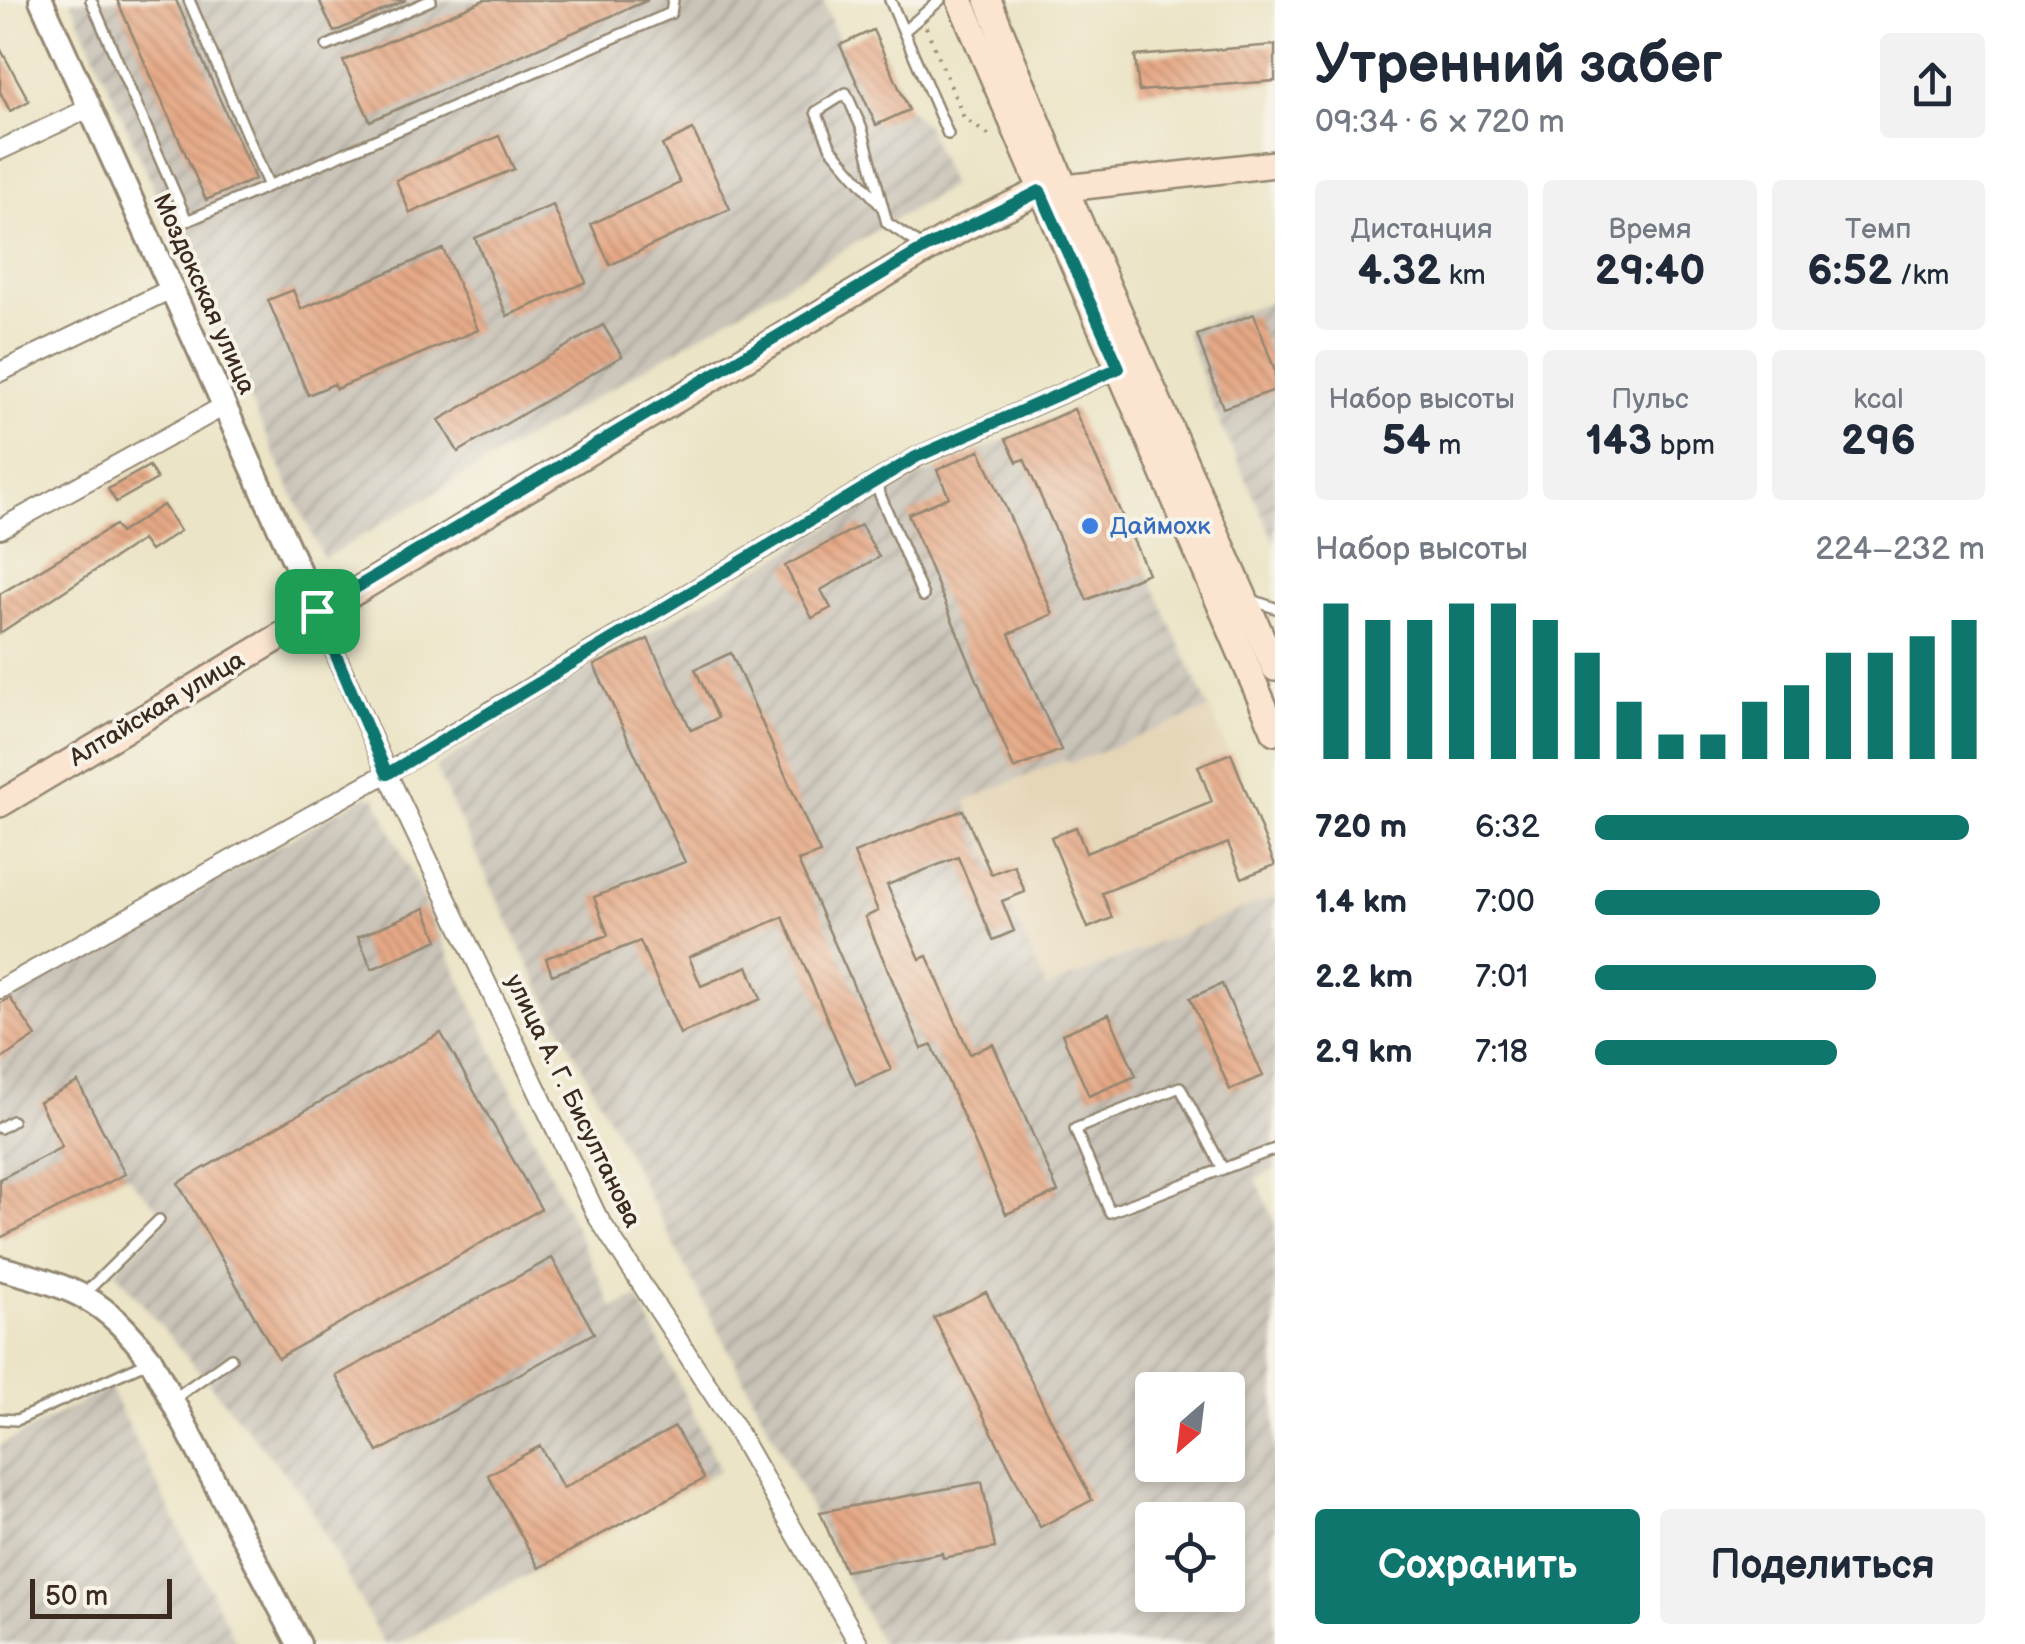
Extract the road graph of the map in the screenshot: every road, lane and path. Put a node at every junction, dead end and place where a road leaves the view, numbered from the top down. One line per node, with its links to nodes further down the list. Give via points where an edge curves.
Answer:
1 (41, 0): 13 (street, Моздокская улица)
2 (91, 0): 18 (lane, via 187,220)
3 (189, 0): 18 (lane)
4 (431, 0): 12 (lane)
5 (673, 0): 18 (lane, via 671,13)
6 (890, 0): 11 (lane)
7 (940, 0): 10 (lane)
8 (960, 0): 19 (main road)
9 (988, 0): 19 (main road)
10 (921, 16): 11 (lane); 15 (path, via 964,118)
11 (904, 31): 14 (lane)
12 (327, 46)
13 (90, 108): 16 (street); 22 (street, Моздокская улица)
14 (948, 134)
15 (995, 139)
16 (0, 150)
17 (1275, 164): 19 (main road, Алтайская улица)
18 (268, 184)
19 (1052, 190): 21 (main road, Алтайская улица); 23 (main road); 29 (main road)
20 (882, 207): 20 (lane, via 831,148 816,112 846,93); 21 (lane, via 887,224)
21 (925, 248): 31 (main road, Алтайская улица)
22 (171, 289): 24 (street); 25 (street, Моздокская улица)
23 (1119, 368): 26 (street); 33 (main road)
24 (0, 372)
25 (224, 406): 27 (street); 31 (street, Моздокская улица)
26 (874, 482): 28 (lane); 34 (street)
27 (0, 529)
28 (923, 596)
29 (1244, 598): 30 (lane); 32 (main road)
30 (1275, 608)
31 (317, 611): 34 (street, улица А. Г. Бисултанова); 35 (main road, Алтайская улица)
32 (1275, 668)
33 (1275, 732)
34 (387, 774): 36 (street); 49 (street, улица А. Г. Бисултанова, via 597,1216 731,1421)
35 (0, 804)
36 (0, 989)
37 (12, 1121): 38 (lane)
38 (0, 1128)
39 (1275, 1149): 40 (lane)
40 (1223, 1169): 40 (lane, via 1110,1212 1075,1129 1180,1087)
41 (159, 1220): 43 (lane)
42 (0, 1268): 43 (street)
43 (82, 1296): 45 (street, via 110,1313)
44 (231, 1358): 46 (lane)
45 (151, 1360): 46 (street); 47 (lane, via 16,1420)
46 (172, 1400): 48 (street)
47 (0, 1419)
48 (299, 1644)
49 (859, 1644)

